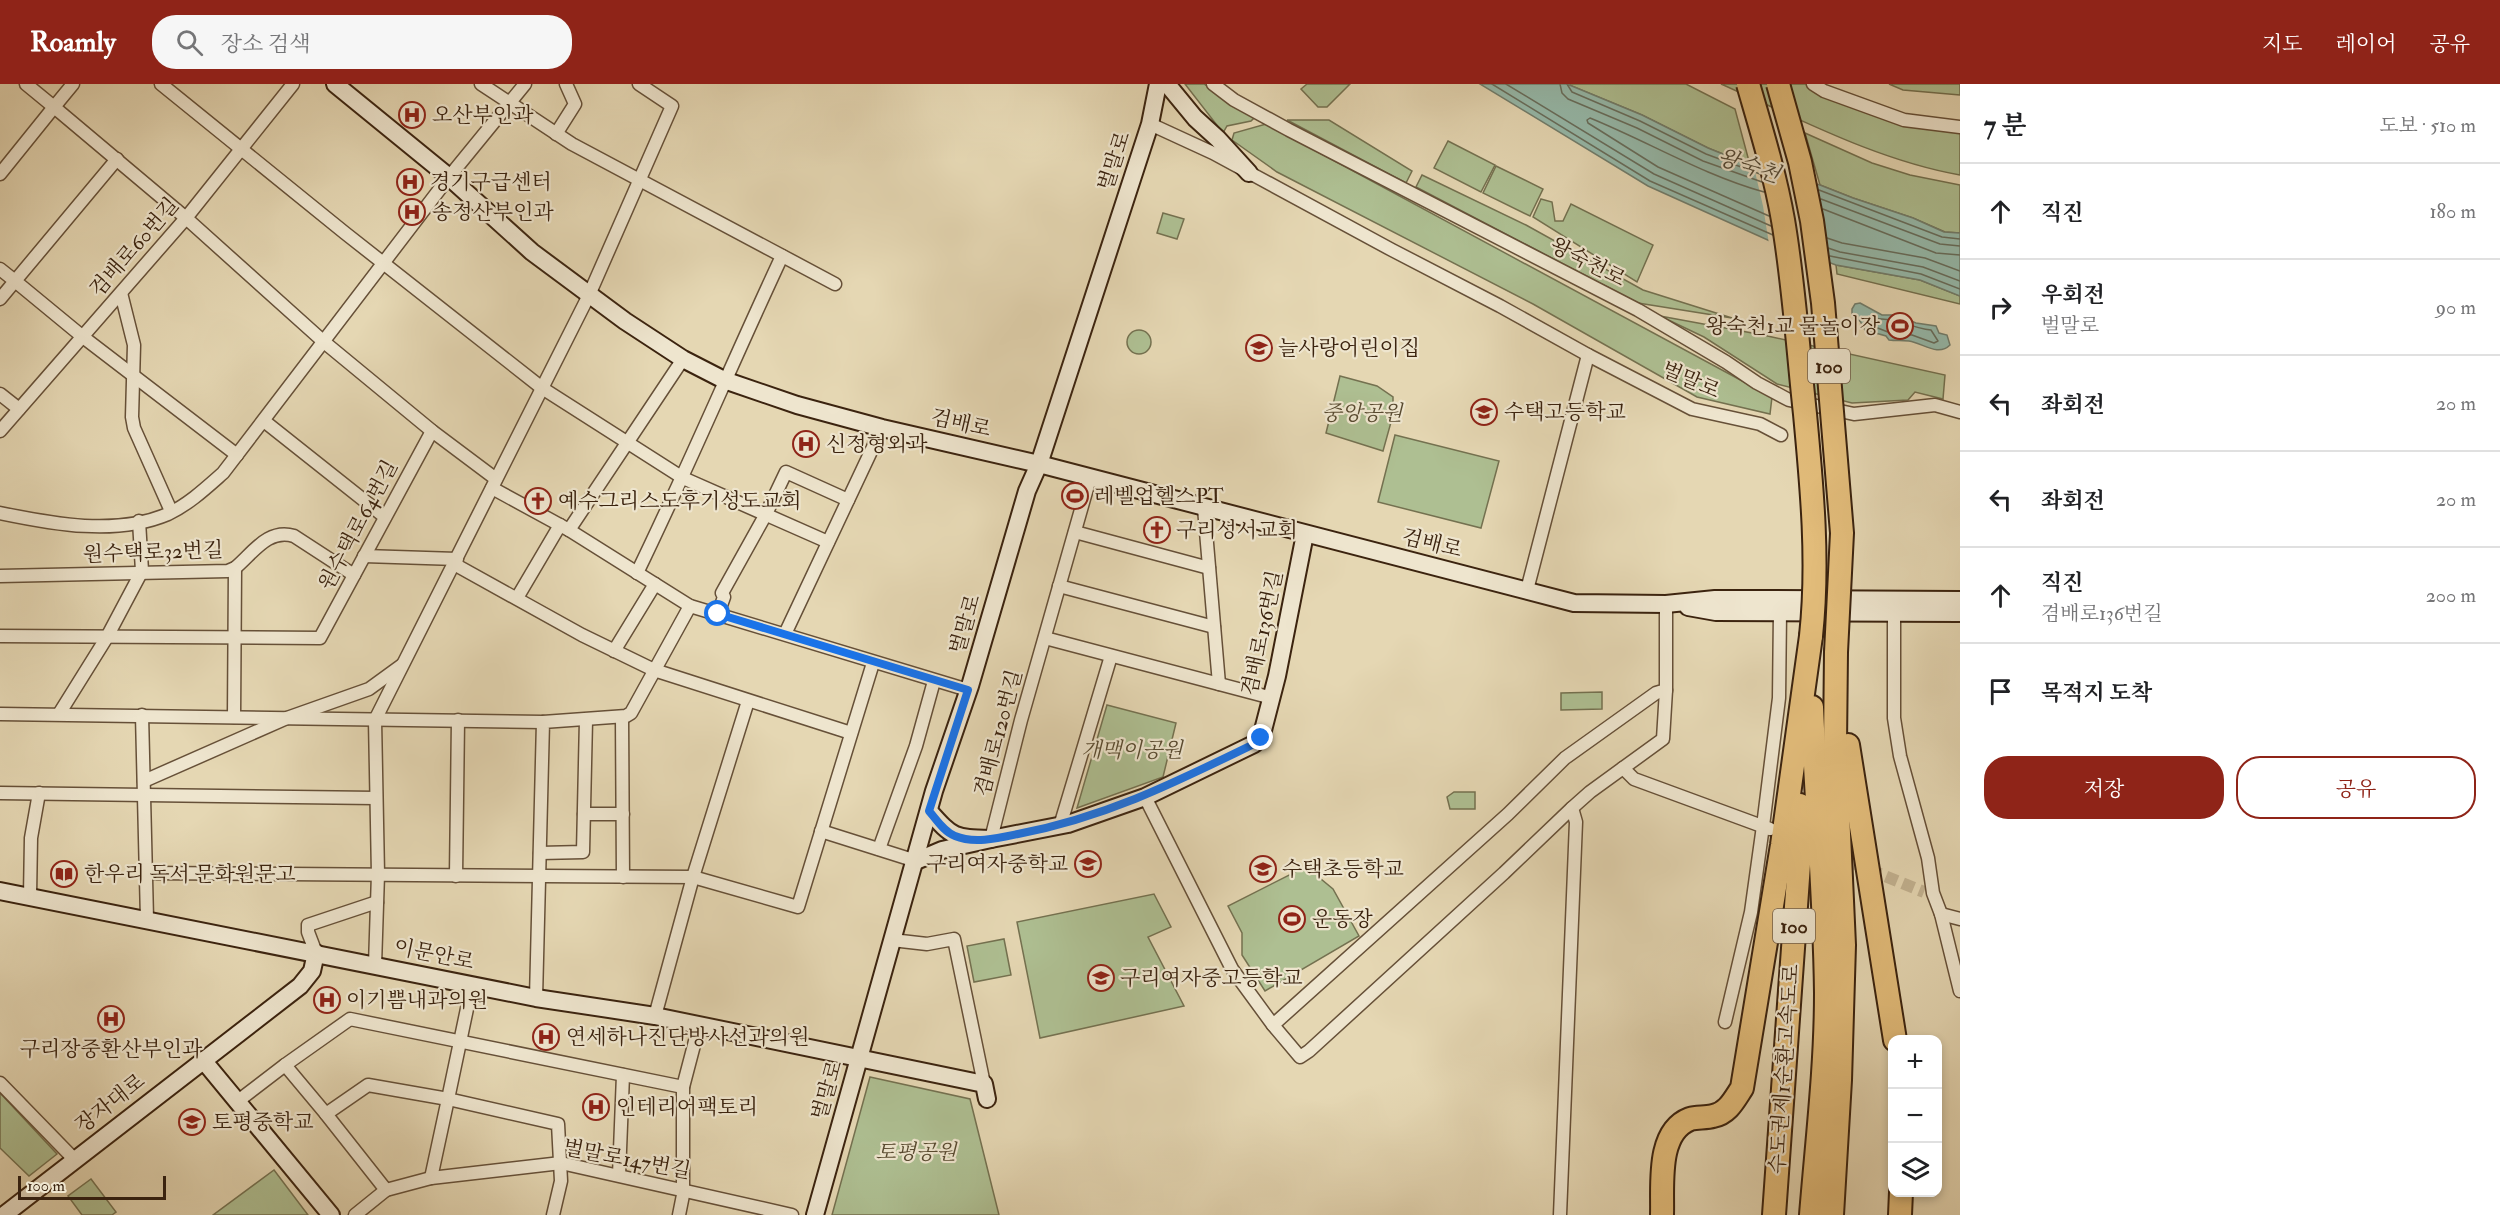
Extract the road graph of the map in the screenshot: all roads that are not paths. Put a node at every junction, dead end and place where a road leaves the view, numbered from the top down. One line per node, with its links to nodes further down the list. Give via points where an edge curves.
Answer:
1 (26, 84): 17 (street)
2 (73, 84): 17 (street)
3 (161, 84): 21 (street)
4 (293, 84): 21 (street, 검배로60번길)
5 (335, 84): 25 (street, 검배로)
6 (481, 84): 16 (street)
7 (525, 84): 16 (street)
8 (566, 84): 20 (street, via 575,104)
9 (639, 84): 26 (street, via 672,106)
10 (1158, 84): 18 (street, 벌말로)
11 (1167, 84): 23 (street)
12 (1213, 84): 45 (street, 왕숙천로, via 1281,126 1638,310 1789,400 1854,414 1935,405)
13 (1748, 84): 92 (highway, 수도권제1순환고속도로 / 100, bridge, via 1771,163 1794,303 1814,534)
14 (1778, 84): 97 (highway, 100, bridge, via 1802,172 1823,303 1842,534)
15 (1813, 84): 19 (street, via 1904,120)
16 (509, 104): 20 (street); 25 (street)
17 (54, 107): 22 (street); 24 (street)
18 (1150, 124): 23 (street, 벌말로); 53 (street, 벌말로)
19 (1960, 127)
20 (556, 134): 26 (street)
21 (241, 148): 27 (street, 검배로60번길); 29 (street)
22 (117, 159): 27 (street); 31 (street)
23 (1249, 173): 38 (street, 벌말로)
24 (0, 174)
25 (449, 177): 29 (street); 34 (street, 검배로, via 532,252)
26 (639, 181): 28 (street); 34 (street)
27 (186, 218): 33 (street, 검배로60번길); 37 (street)
28 (782, 256): 32 (street); 41 (street)
29 (384, 263): 37 (street); 42 (street)
30 (0, 269): 31 (street)
31 (15, 281): 35 (street); 36 (street)
32 (835, 284)
33 (121, 293): 36 (street, 검배로60번길); 40 (street, via 134,345)
34 (590, 295): 39 (street, 검배로); 42 (street)
35 (0, 299)
36 (83, 337): 40 (street); 44 (street, 검배로60번길)
37 (324, 342): 46 (street); 49 (street)
38 (1588, 355): 50 (street, 벌말로, via 1692,409 1760,424); 78 (street)
39 (683, 359): 41 (street, 검배로); 51 (street)
40 (133, 375): 52 (street); 59 (street, via 134,428)
41 (724, 380): 47 (street, 검배로); 54 (street)
42 (542, 388): 51 (street); 56 (street)
43 (0, 394): 44 (street)
44 (20, 409): 48 (street, 검배로60번길)
45 (1960, 412)
46 (264, 421): 52 (street); 62 (street)
47 (882, 428): 53 (street, 검배로); 57 (street)
48 (0, 431)
49 (432, 431): 56 (street); 62 (street, 원수택로64번길)
50 (1781, 435)
51 (627, 442): 54 (street); 64 (street)
52 (237, 455): 59 (street, via 198,496)
53 (1039, 464): 55 (street, 검배로); 104 (street, 벌말로, via 1027,491)
54 (683, 478): 61 (street); 73 (street)
55 (1089, 478): 58 (street, 검배로); 65 (street, 겸배로120번길)
56 (494, 484): 64 (street); 69 (street)
57 (848, 500): 61 (street, via 786,472); 67 (street)
58 (1204, 508): 66 (street, 검배로); 71 (street)
59 (171, 512): 63 (street)
60 (0, 513): 63 (street, via 53,524 115,526)
61 (766, 514): 67 (street); 87 (street, via 722,593)
62 (385, 517): 68 (street, 원수택로64번길)
63 (139, 521): 72 (street)
64 (564, 527): 73 (street); 79 (street)
65 (1075, 532): 71 (street); 77 (street, 겸배로120번길)
66 (1305, 534): 78 (street, 검배로); 106 (street, 겸배로136번길)
67 (828, 542): 90 (street)
68 (364, 556): 69 (street); 74 (street, 원수택로64번길)
69 (456, 561): 79 (street); 99 (street)
70 (234, 568): 72 (street, 원수택로32번길); 74 (street, 원수택로32번길, via 268,537 283,532); 94 (street)
71 (1209, 568): 89 (street)
72 (142, 571): 75 (street, 원수택로32번길); 93 (street)
73 (637, 573): 76 (street)
74 (354, 574): 94 (street, 원수택로64번길, via 320,638)
75 (0, 576)
76 (655, 584): 82 (street); 96 (street)
77 (1059, 586): 89 (street); 95 (street, 겸배로120번길)
78 (1527, 590): 81 (street, 검배로, via 1574,603)
79 (517, 598): 96 (street)
80 (1960, 598): 83 (street)
81 (1666, 604): 83 (street, 검배로, via 1745,599); 84 (street, 검배로, via 1716,612); 105 (street)
82 (690, 606): 87 (street); 101 (street)
83 (1923, 607): 85 (street, 검배로); 86 (street); 88 (street)
84 (1780, 612): 85 (street, 검배로); 131 (street, via 1779,698)
85 (1894, 613): 146 (street, via 1894,718 1908,791 1928,858 1928,892)
86 (1960, 613)
87 (718, 614): 90 (street)
88 (1960, 621)
89 (1214, 627): 103 (street)
90 (785, 634): 100 (street)
91 (0, 636): 93 (street)
92 (1811, 636): 186 (highway, via 1742,1089 1726,1110 1715,1116 1690,1119 1674,1130 1665,1157); 187 (highway, 수도권제1순환고속도로 / 100); 188 (highway, 수도권제1순환고속도로 / 100, via 1826,995)
93 (107, 638): 94 (street); 109 (street)
94 (235, 638): 111 (street)
95 (1045, 638): 98 (street); 133 (street, 겸배로120번길)
96 (614, 651): 101 (street)
97 (1836, 652): 159 (highway, 100); 189 (highway, 100, via 1835,746 1844,945)
98 (1112, 656): 103 (street); 130 (street)
99 (405, 663): 113 (street, via 369,688); 114 (street)
100 (873, 663): 102 (street); 118 (street)
101 (654, 670): 107 (street); 112 (street, via 631,713)
102 (934, 681): 104 (street); 134 (street, via 916,746)
103 (1219, 684): 106 (street)
104 (968, 690): 127 (street, 벌말로)
105 (1666, 690): 119 (street, via 1663,739); 157 (street, via 1656,693 1565,758)
106 (1272, 698): 124 (street, 겸배로136번길, via 1261,738 1254,744)
107 (748, 701): 118 (street); 142 (street)
108 (0, 714): 109 (street)
109 (59, 714): 110 (street)
110 (142, 715): 111 (street); 120 (street)
111 (234, 717): 113 (street)
112 (622, 717): 116 (street); 129 (street)
113 (287, 718): 114 (street); 120 (street)
114 (375, 720): 115 (street); 125 (street)
115 (458, 720): 117 (street); 139 (street)
116 (586, 720): 117 (street); 128 (street)
117 (543, 722): 135 (street)
118 (851, 733): 132 (street)
119 (1623, 768): 126 (street); 131 (street, via 1634,779)
120 (144, 781): 123 (street)
121 (0, 793): 122 (street)
122 (39, 794): 123 (street); 144 (street, via 31,838)
123 (145, 794): 125 (street); 137 (street)
124 (1145, 797): 130 (street, 겸배로136번길); 157 (street, via 1232,969)
125 (376, 798): 138 (street)
126 (1572, 808): 157 (street, via 1300,1057); 185 (street, via 1576,822)
127 (929, 811): 133 (street, via 955,836); 136 (street, 벌말로)
128 (584, 814): 129 (street); 135 (street, via 583,852)
129 (622, 814): 141 (street)
130 (1060, 826): 133 (street, 겸배로136번길)
131 (1768, 828): 156 (street)
132 (821, 831): 134 (street); 142 (street, via 798,907)
133 (991, 839): 136 (street, via 942,850)
134 (879, 849): 136 (street)
135 (540, 853): 140 (street)
136 (916, 861): 149 (street, 벌말로)
137 (146, 873): 138 (street); 147 (street)
138 (378, 874): 139 (street); 145 (street)
139 (456, 876): 140 (street)
140 (540, 877): 141 (street); 154 (street)
141 (623, 877): 142 (street)
142 (693, 878): 155 (street)
143 (0, 891): 144 (street, 이문안로)
144 (30, 896): 147 (street, 이문안로)
145 (377, 902): 150 (street, via 308,925); 151 (street)
146 (1941, 914): 148 (street); 153 (street)
147 (147, 919): 150 (street, 이문안로)
148 (1960, 920)
149 (892, 940): 161 (street, 벌말로); 167 (street, via 927,944 954,939)
150 (316, 953): 151 (street, 이문안로); 162 (street, 장자대로, via 312,971 300,986)
151 (375, 965): 152 (street, 이문안로)
152 (472, 985): 154 (street, 이문안로); 160 (street)
153 (1960, 991)
154 (536, 998): 155 (street, 이문안로)
155 (655, 1016): 158 (street, 이문안로)
156 (1725, 1023)
157 (1273, 1025)
158 (699, 1026): 161 (street, 이문안로); 166 (street)
159 (1894, 1035)
160 (461, 1042): 163 (street, via 350,1018); 164 (street); 168 (street)
161 (859, 1059): 167 (street, 이문안로); 184 (street, 벌말로)
162 (203, 1060): 169 (street); 171 (street, 장자대로)
163 (285, 1065): 169 (street); 170 (street)
164 (623, 1075): 166 (street); 173 (street)
165 (0, 1083): 171 (street)
166 (683, 1087): 176 (street)
167 (986, 1091)
168 (448, 1099): 170 (street, via 368,1085); 172 (street, via 558,1124); 174 (street)
169 (238, 1101): 179 (street)
170 (326, 1114): 175 (street)
171 (74, 1159): 178 (street, 장자대로)
172 (561, 1163): 173 (street, 벌말로147번길); 174 (street, 벌말로147번길); 181 (street)
173 (619, 1175): 176 (street, 벌말로147번길)
174 (431, 1178): 175 (street, 벌말로147번길)
175 (386, 1190): 180 (street, 벌말로147번길)
176 (683, 1190): 182 (street); 183 (street, 벌말로147번길)
177 (1901, 1197): 190 (highway)
178 (4, 1215)
179 (331, 1215)
180 (355, 1215)
181 (554, 1215)
182 (679, 1215)
183 (792, 1215)
184 (815, 1215)
185 (1560, 1215)
186 (1662, 1215)
187 (1774, 1215)
188 (1812, 1215)
189 (1832, 1215)
190 (1900, 1215)

